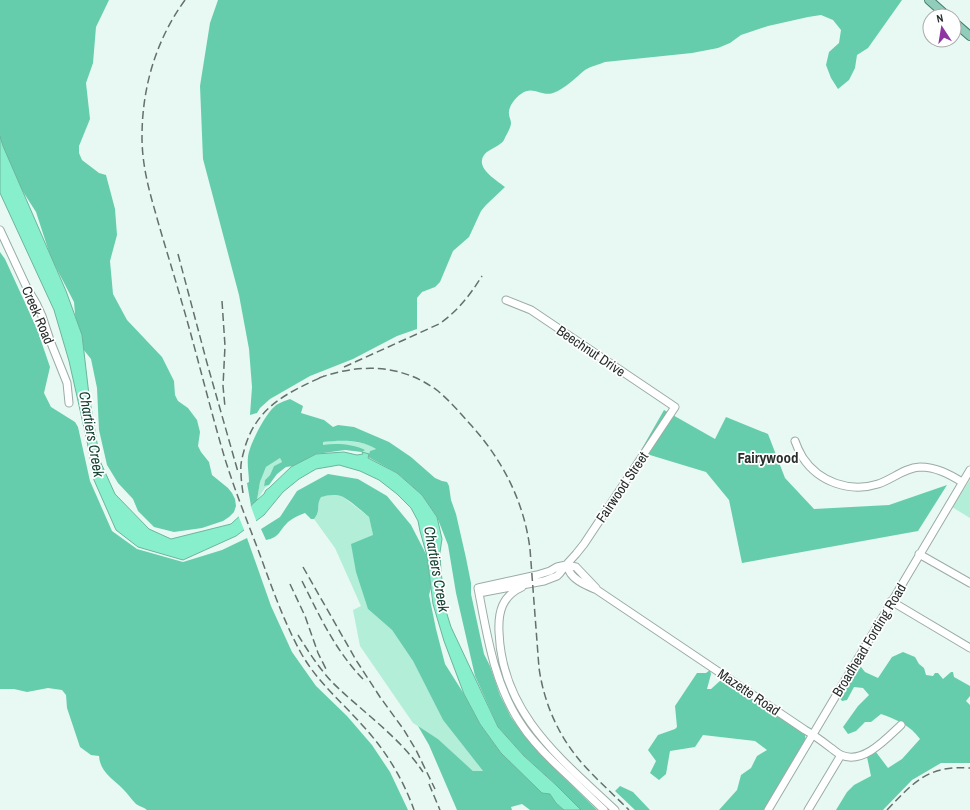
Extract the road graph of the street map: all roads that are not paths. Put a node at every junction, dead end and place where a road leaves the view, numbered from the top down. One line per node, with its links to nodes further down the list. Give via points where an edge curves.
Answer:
1 (929, 0): 2 (main road)
2 (938, 8)
3 (962, 29): 4 (main road)
4 (970, 36)
5 (0, 230): 7 (street, Creek Road, via 42,316 67,383)
6 (506, 300): 8 (street, Beechnut Drive, via 531,310)
7 (69, 402)
8 (675, 407): 13 (street, Fairwood Street, via 584,544)
9 (795, 441): 11 (street, via 803,458 813,469 838,485 871,486 903,471 921,467 945,472)
10 (970, 470): 11 (street, Broadhead Fording Road)
11 (962, 482): 12 (street, Broadhead Fording Road)
12 (920, 554): 14 (street); 17 (street, Broadhead Fording Road)
13 (566, 565): 15 (street, Fairwood Street, via 560,574); 16 (street, Fairwood Street); 20 (street, Mazette Road, via 576,567 597,590)
14 (970, 583)
15 (529, 584): 16 (street, Fairwood Street); 23 (street, via 517,589 505,601 499,616 500,648 505,670 514,693 536,732)
16 (479, 591): 22 (street, via 498,675 516,717 545,753)
17 (891, 602): 18 (street); 20 (street, Broadhead Fording Road)
18 (970, 648)
19 (902, 725): 21 (street, via 872,751 861,756)
20 (813, 734): 21 (street, Mazette Road); 24 (street, Broadhead Fording Road)
21 (841, 755): 25 (street)
22 (604, 810)
23 (615, 810)
24 (768, 810)
25 (808, 810)

